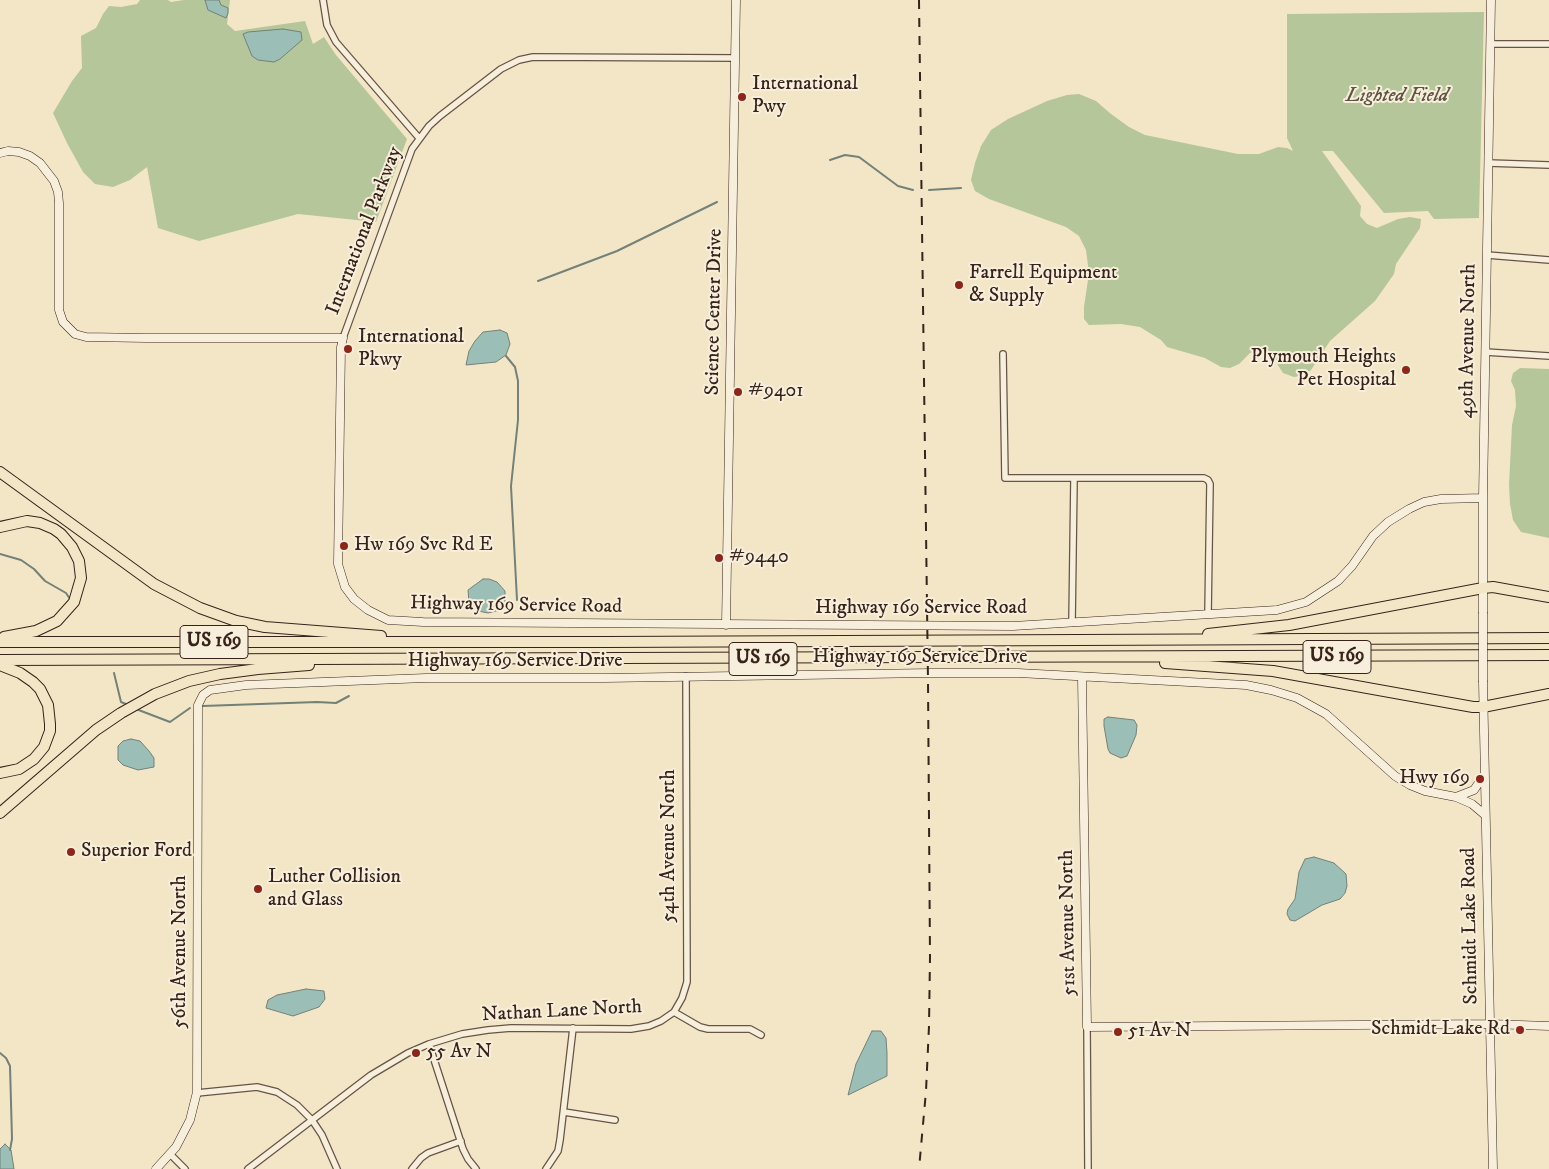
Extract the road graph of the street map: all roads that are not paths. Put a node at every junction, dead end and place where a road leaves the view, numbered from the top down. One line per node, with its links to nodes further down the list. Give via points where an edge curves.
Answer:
1 (323, 0): 7 (street, via 327,25 336,42)
2 (736, 0): 6 (street, Science Center Drive)
3 (1491, 0): 4 (street, 49th Avenue North)
4 (1490, 44): 5 (street); 9 (street, 49th Avenue North)
5 (1549, 44)
6 (735, 58): 7 (street, International Parkway, via 533,57 519,60 501,69 440,116); 25 (street, Science Center Drive)
7 (419, 138): 13 (street, International Parkway, via 406,163)
8 (0, 153): 13 (street, International Parkway, via 20,152 30,156 54,181 59,204 59,310 63,322 75,334 126,338)
9 (1488, 163): 10 (street); 11 (street, 49th Avenue North)
10 (1549, 165)
11 (1487, 255): 12 (street); 14 (street, 49th Avenue North)
12 (1549, 260)
13 (343, 338): 25 (street, Highway 169 Service Road, via 337,545 345,587 361,605 396,621)
14 (1485, 352): 16 (street); 19 (street, 49th Avenue North)
15 (1003, 354): 18 (street, via 1006,478)
16 (1549, 356)
17 (0, 472): 30 (highway, via 154,584 200,608 265,627)
18 (1074, 479): 23 (street, via 1208,480); 24 (street)
19 (1483, 498): 21 (street, 49th Avenue North); 23 (street, Highway 169 Service Road, via 1433,500 1398,515 1373,536 1338,581 1306,602 1277,610)
20 (0, 527): 26 (highway, via 27,521 54,529 72,547 81,578 74,602 57,621 36,631)
21 (1483, 588): 22 (highway); 28 (highway, via 1289,626); 38 (street, 49th Avenue North, bridge)
22 (1549, 597)
23 (1208, 614): 24 (street, Highway 169 Service Road)
24 (1072, 623): 25 (street, Highway 169 Service Road, via 1013,626)
25 (726, 625)
26 (0, 637)
27 (1549, 638): 28 (highway, US 169)
28 (1147, 640): 30 (highway, US 169)
29 (0, 642): 30 (highway, US 169)
30 (429, 642)
31 (1549, 655): 32 (highway, US 169)
32 (1124, 657): 33 (highway, US 169); 41 (highway, via 1273,671 1473,707)
33 (402, 659): 34 (highway, US 169); 45 (highway, via 233,671 189,681 134,705 96,730)
34 (0, 660)
35 (0, 665): 42 (highway, via 20,673 40,689 48,705 50,724 44,747 34,759 19,769)
36 (686, 676): 37 (street, Highway 169 Service Drive, via 1018,673); 40 (street, Highway 169 Service Drive, via 426,678 290,683 220,688); 47 (street, 54th Avenue North, via 687,982)
37 (1082, 677): 44 (street, Highway 169 Service Drive, via 1246,685 1297,698 1326,714 1395,776 1425,791); 50 (street, 51st Avenue North)
38 (1483, 682): 41 (street, Schmidt Lake Road)
39 (1549, 694): 41 (highway)
40 (203, 695): 54 (street, 56th Avenue North, via 198,705)
41 (1483, 706): 43 (street, Schmidt Lake Road)
42 (0, 774)
43 (1484, 775): 44 (street, via 1474,790); 46 (street, Schmidt Lake Road)
44 (1456, 797): 46 (street, Highway 169 Service Drive)
45 (0, 813)
46 (1485, 815): 48 (street, Schmidt Lake Road)
47 (674, 1012): 51 (street, Nathan Lane North, via 649,1026 631,1029); 52 (street, via 700,1027 750,1029)
48 (1490, 1024): 49 (street); 50 (street); 68 (street, Schmidt Lake Road)
49 (1549, 1026)
50 (1087, 1027): 67 (street, 51st Avenue North)
51 (573, 1028): 53 (street, Nathan Lane North, via 488,1030); 55 (street)
52 (760, 1035)
53 (429, 1044): 56 (street, Nathan Lane North, via 371,1075); 58 (street)
54 (197, 1093): 56 (street, via 264,1088 290,1100); 59 (street, 56th Avenue North, via 190,1120)
55 (564, 1112): 57 (street); 66 (street, via 558,1151)
56 (312, 1120): 62 (street, Nathan Lane North); 63 (street)
57 (615, 1120)
58 (461, 1141): 64 (street, via 428,1153); 65 (street)
59 (170, 1154): 60 (street); 61 (street)
60 (156, 1169)
61 (185, 1169)
62 (248, 1169)
63 (337, 1169)
64 (412, 1169)
65 (476, 1169)
66 (546, 1169)
67 (1088, 1169)
68 (1493, 1169)

